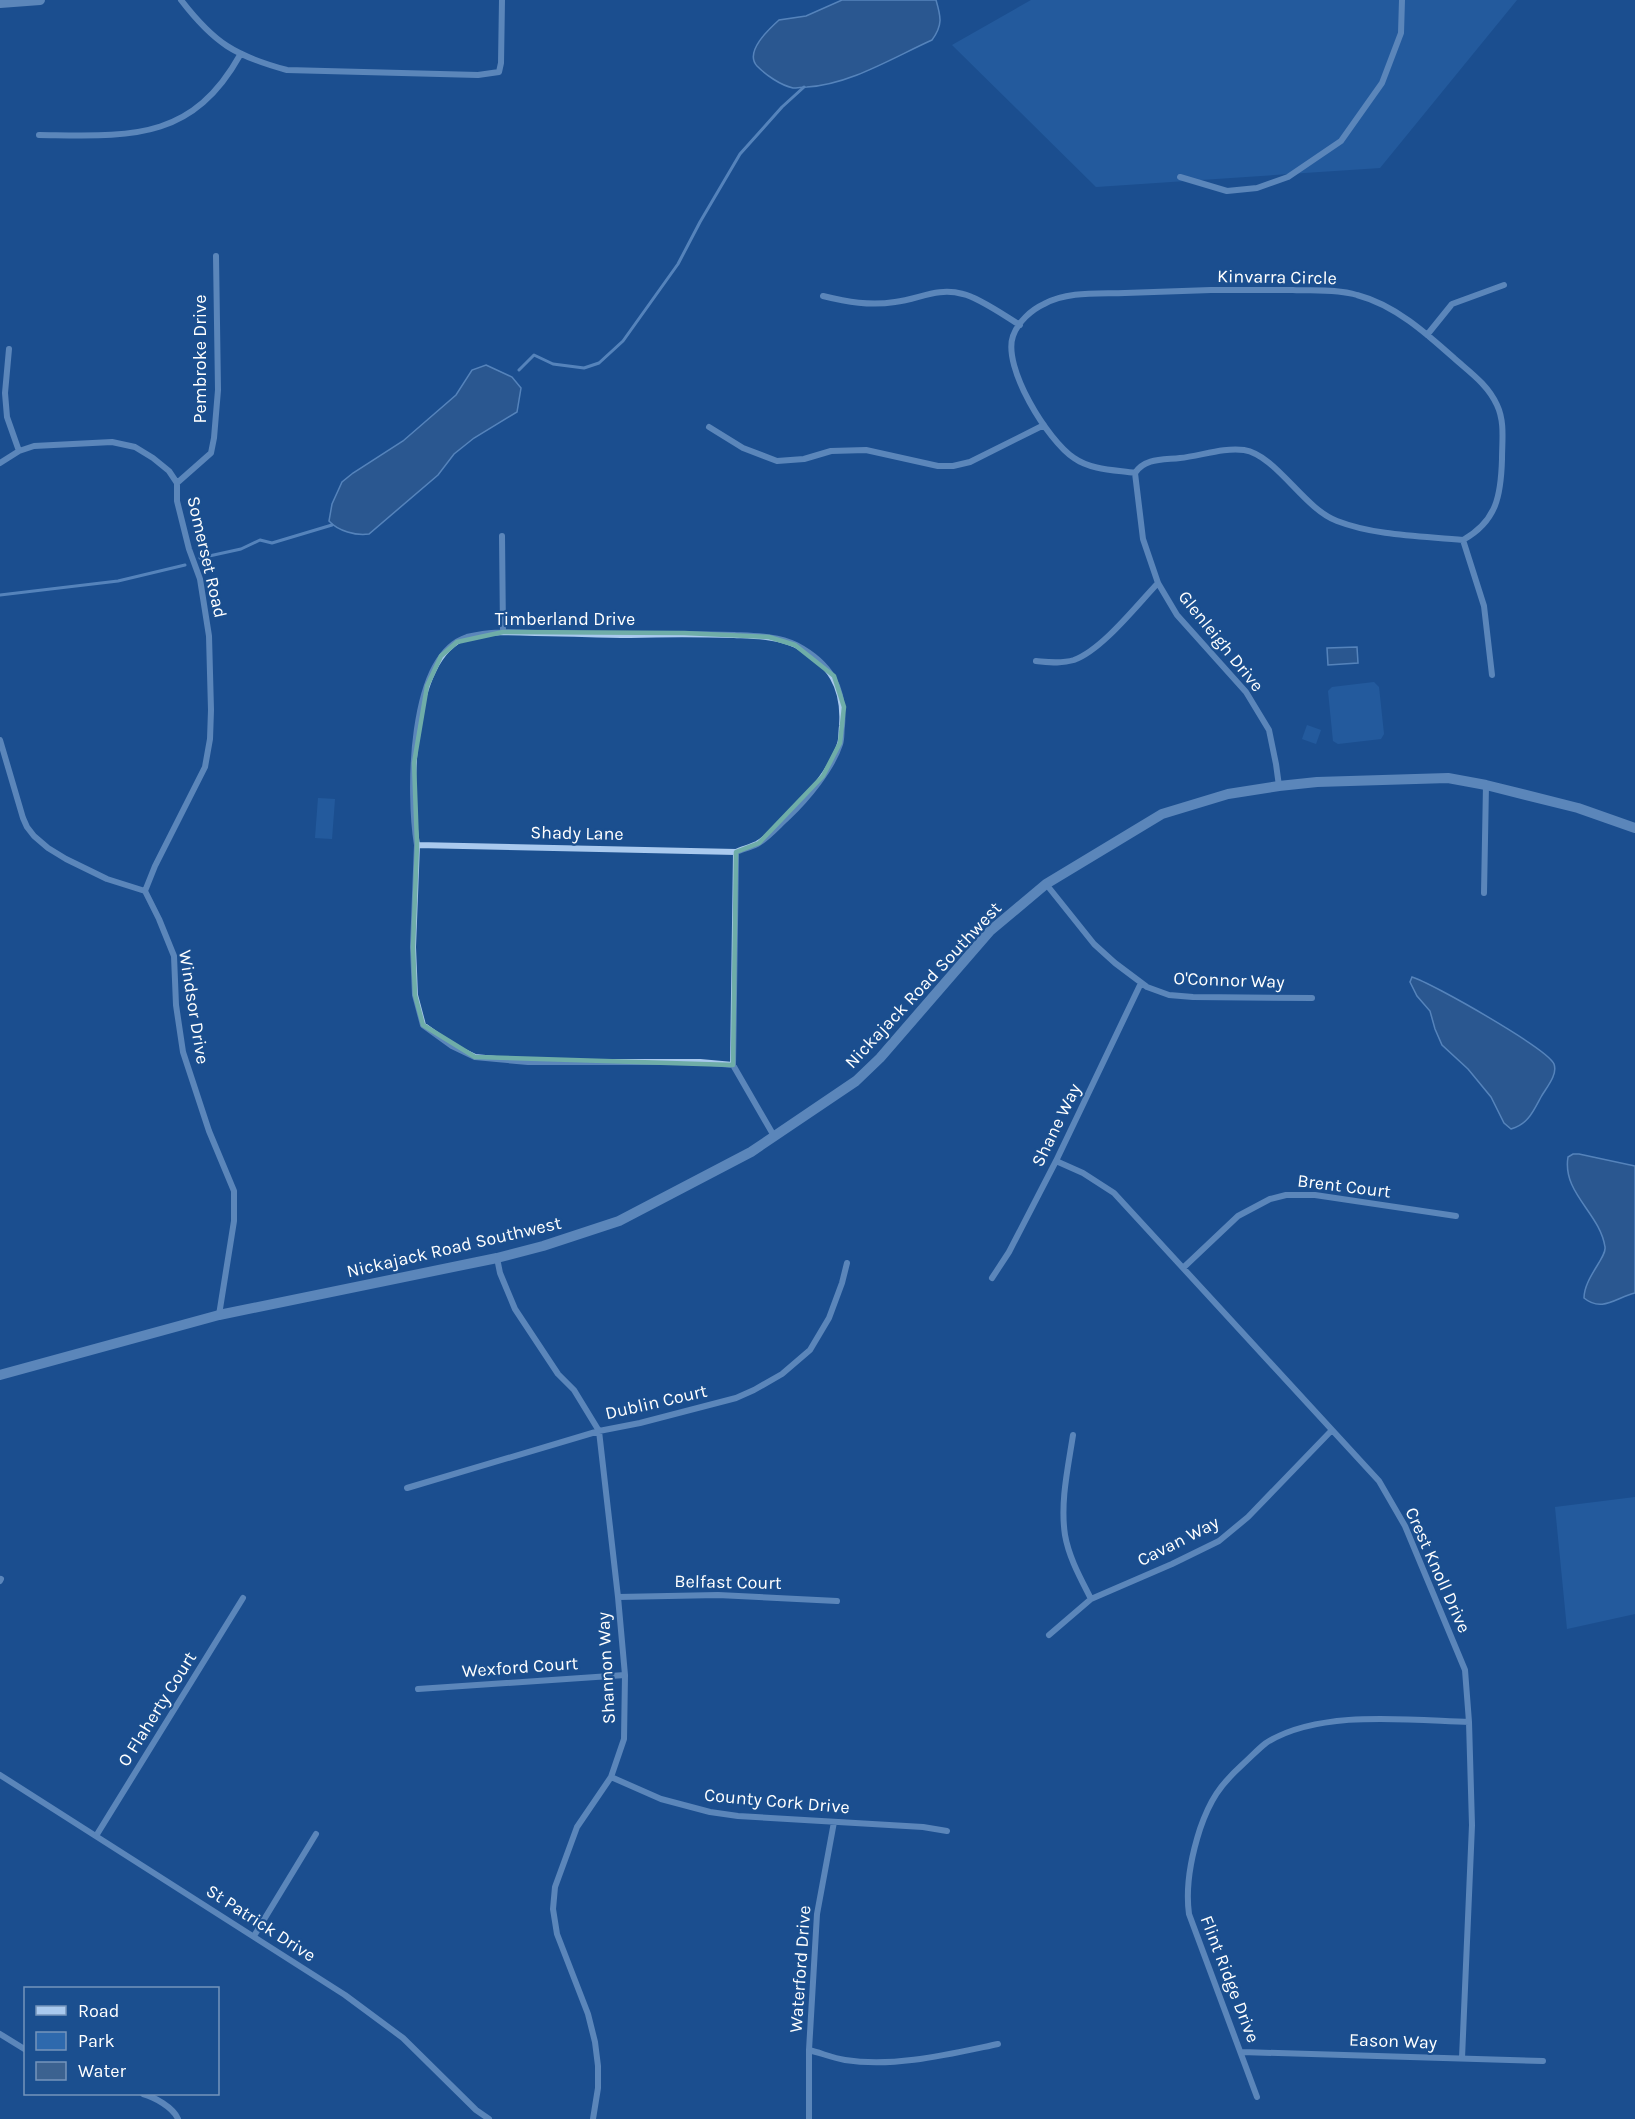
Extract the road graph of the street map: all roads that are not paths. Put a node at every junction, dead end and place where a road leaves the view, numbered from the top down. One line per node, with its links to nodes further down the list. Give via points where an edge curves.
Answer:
1 (40, 0): 5 (street)
2 (181, 0): 6 (street, via 215,38)
3 (502, 0): 6 (street, via 501,63 499,72 489,75 286,70)
4 (1402, 0): 8 (street, via 1401,33 1382,83 1341,141 1288,177 1257,188 1227,191)
5 (0, 3)
6 (240, 55): 7 (street, via 227,78 205,100 150,130 124,135)
7 (39, 135)
8 (1180, 177)
9 (216, 256): 20 (street, Pembroke Drive, via 218,390 214,438 211,453)
10 (1504, 285): 13 (street, via 1452,304)
11 (823, 296): 12 (street, via 876,304 951,291 966,294)
12 (1020, 325): 13 (street, Kinvarra Circle, via 1024,317 1044,303 1067,295 1327,291 1356,294 1377,302); 15 (street, via 1012,337 1016,374)
13 (1427, 335): 22 (street, Kinvarra Circle, via 1488,388 1503,425 1502,489 1497,504 1473,534)
14 (9, 349): 17 (street, via 4,393 7,417)
15 (1044, 425): 16 (street, via 970,462 945,466 866,450 831,451 777,461 743,448); 19 (street, via 1074,459)
16 (709, 427)
17 (20, 452): 18 (street, Somerset Road); 20 (street, Somerset Road, via 34,446 112,442 135,447 153,458)
18 (0, 463)
19 (1135, 473): 22 (street, via 1140,465 1153,461 1244,450 1277,471 1331,519 1364,528); 23 (street, Glenleigh Drive, via 1143,539)
20 (177, 483): 34 (street, Somerset Road, via 177,501 200,579 209,636 210,739 205,767)
21 (502, 536): 24 (street)
22 (1463, 540): 26 (street, via 1484,606)
23 (1158, 584): 25 (street, via 1109,636 1084,654 1061,662); 29 (street, Glenleigh Drive, via 1177,615 1246,692 1269,730)
24 (502, 632): 31 (street, Timberland Drive, via 457,642 441,656 427,686 414,763); 32 (street, Timberland Drive, via 769,637 795,645 834,676 844,707 840,743 823,776 796,810 759,843)
25 (1036, 661)
26 (1492, 675)
27 (0, 740): 34 (street, via 23,818 34,836 66,859 107,879)
28 (1486, 785): 29 (street, Nickajack Road Southwest, via 1448,778); 30 (street, Nickajack Road Southwest, via 1578,808); 35 (street)
29 (1278, 786): 33 (street, Nickajack Road Southwest, via 1228,794 1162,814)
30 (1635, 828)
31 (417, 845): 32 (street, Shady Lane); 38 (street, Timberland Drive, via 414,995 423,1025 452,1046 476,1057 528,1062)
32 (736, 852): 38 (street)
33 (1046, 884): 36 (street, O'Connor Way, via 1094,944); 39 (street, Nickajack Road Southwest, via 990,931 856,1081)
34 (145, 891): 46 (street, Windsor Drive, via 174,956 183,1052 234,1191 234,1221)
35 (1484, 893)
36 (1141, 982): 37 (street, O'Connor Way, via 1168,994 1193,998); 40 (street, Shane Way)
37 (1312, 998)
38 (733, 1065): 39 (street)
39 (774, 1136): 42 (street, Nickajack Road Southwest, via 619,1221)
40 (1056, 1161): 44 (street, Crest Knoll Drive, via 1114,1193); 45 (street, Shane Way)
41 (1456, 1216): 44 (street, Brent Court, via 1315,1195 1286,1195 1238,1216)
42 (497, 1258): 46 (street, Nickajack Road Southwest); 49 (street, Shannon Way, via 515,1309)
43 (847, 1263): 49 (street, Dublin Court, via 829,1318 810,1350 782,1374 736,1398)
44 (1183, 1268): 48 (street, Crest Knoll Drive)
45 (992, 1278)
46 (219, 1315): 47 (street, Nickajack Road Southwest)
47 (0, 1375)
48 (1332, 1430): 54 (street, Cavan Way, via 1248,1517 1220,1540); 59 (street, Crest Knoll Drive, via 1379,1481 1406,1526 1465,1670)
49 (599, 1431): 51 (street, Dublin Court); 52 (street, Shannon Way)
50 (1073, 1435): 54 (street, via 1063,1501 1065,1536)
51 (407, 1488)
52 (618, 1597): 55 (street, Belfast Court, via 718,1595); 57 (street, Shannon Way)
53 (243, 1598): 65 (street, O Flaherty Court)
54 (1091, 1599): 56 (street, Cavan Way)
55 (837, 1601)
56 (1049, 1635)
57 (625, 1675): 58 (street, Wexford Court); 61 (street, Shannon Way, via 624,1739)
58 (418, 1689)
59 (1469, 1722): 71 (street, Flint Ridge Drive, via 1369,1719 1297,1730 1266,1743 1224,1781 1208,1805 1186,1893 1197,1940); 72 (street, Crest Knoll Drive, via 1472,1825)
60 (0, 1775): 65 (street, St Patrick Drive)
61 (611, 1777): 62 (street, County Cork Drive, via 661,1799 710,1812); 78 (street, Shannon Way, via 577,1827 555,1887 553,1909 557,1934 588,2014 594,2042 598,2088)
62 (834, 1822): 63 (street, County Cork Drive); 70 (street, Waterford Drive, via 817,1914)
63 (947, 1831)
64 (316, 1834): 66 (street)
65 (96, 1836): 66 (street, St Patrick Drive)
66 (254, 1936): 77 (street, St Patrick Drive, via 403,2038)
67 (0, 2034): 69 (street)
68 (998, 2044): 70 (street, via 894,2061 846,2060)
69 (24, 2049)
70 (809, 2050): 79 (street, Waterford Drive)
71 (1242, 2052): 72 (street, Eason Way); 75 (street, Flint Ridge Drive)
72 (1462, 2058): 73 (street, Eason Way)
73 (1544, 2061)
74 (144, 2095): 76 (street, via 161,2103)
75 (1257, 2097)
76 (178, 2119)
77 (489, 2119)
78 (593, 2119)
79 (808, 2119)

